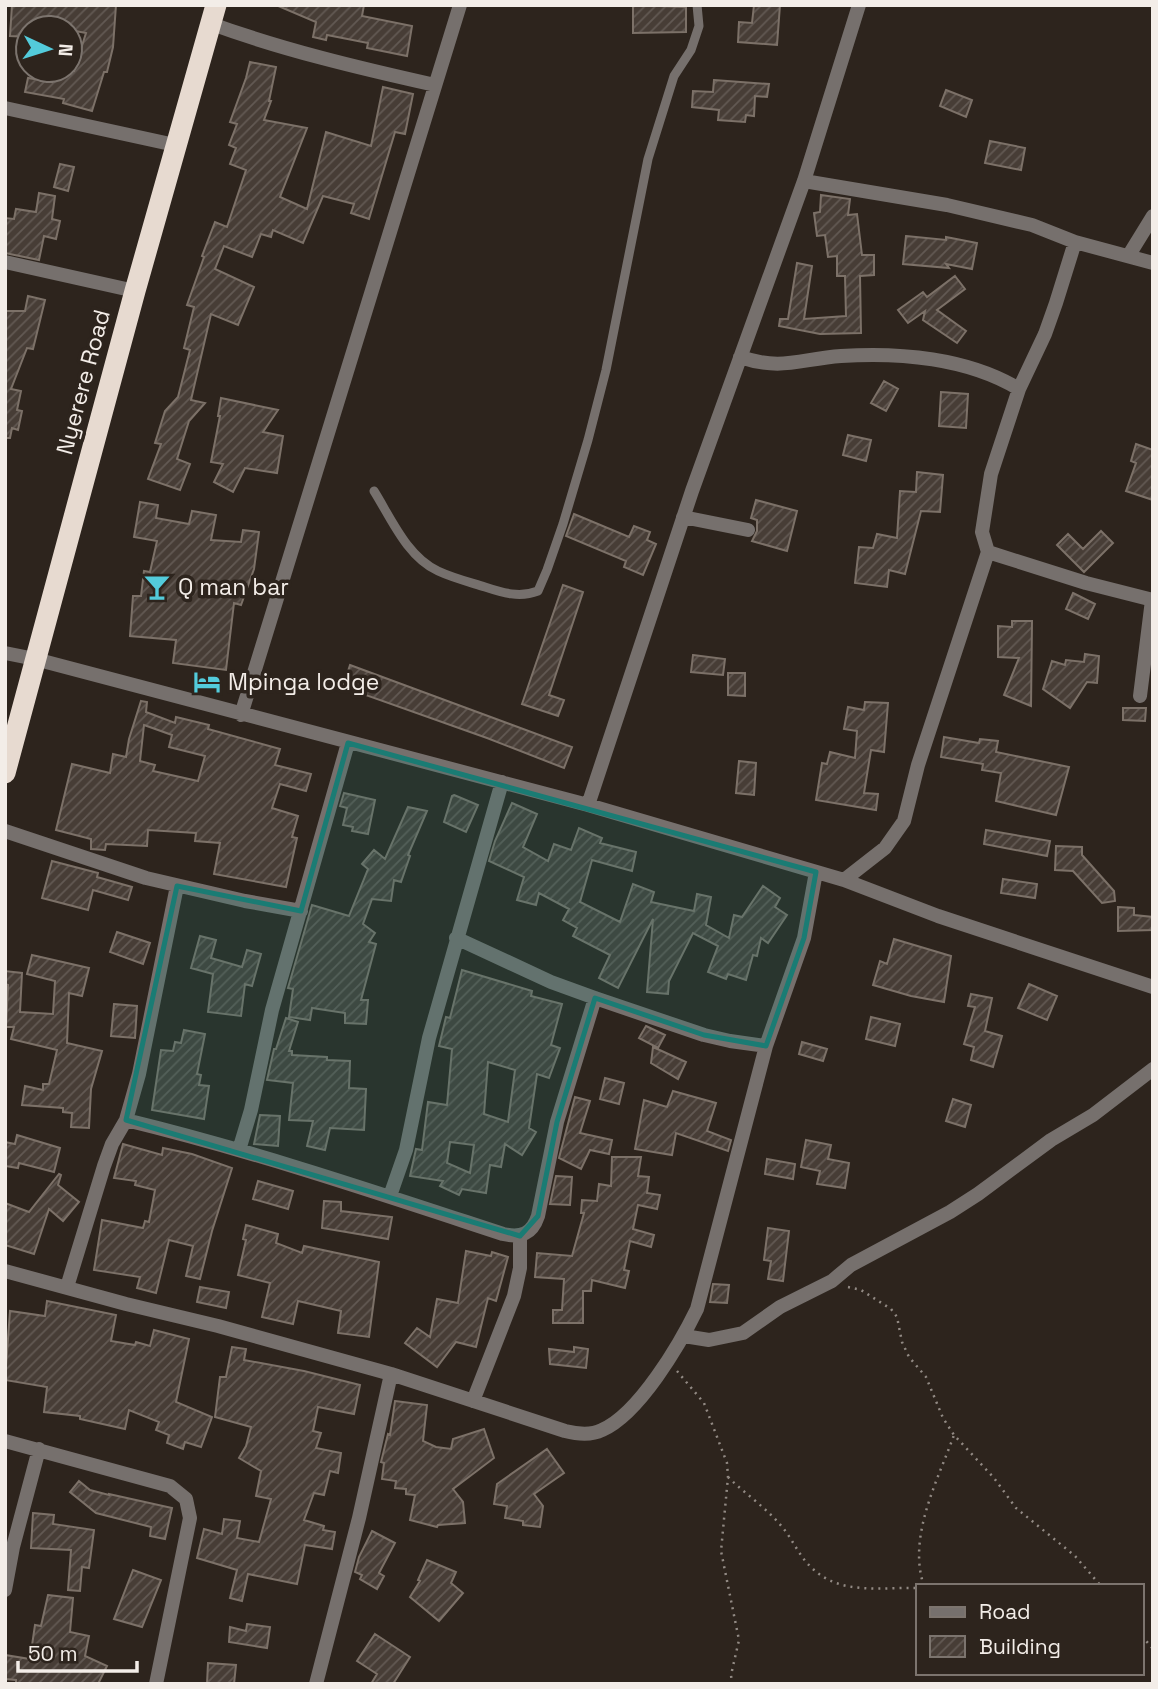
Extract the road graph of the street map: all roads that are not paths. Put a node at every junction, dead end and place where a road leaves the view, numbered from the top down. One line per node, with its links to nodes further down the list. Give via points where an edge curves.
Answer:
1 (460, 5): 5 (street)
2 (696, 5): 17 (lane, via 699,26 691,50 674,76 648,159 588,440 538,591 526,596 504,593 436,570 405,542)
3 (859, 5): 8 (street)
4 (213, 14): 5 (street, via 268,43); 7 (highway, Nyerere Road)
5 (435, 85): 25 (street)
6 (5, 108): 7 (street)
7 (175, 145): 14 (highway, Nyerere Road)
8 (804, 181): 10 (street, via 947,205 1032,225); 15 (street)
9 (1153, 216): 11 (street)
10 (1075, 242): 11 (street); 16 (street, via 1045,334)
11 (1129, 256): 13 (street)
12 (5, 262): 14 (street)
13 (1153, 263)
14 (135, 291): 23 (highway, Nyerere Road)
15 (740, 357): 16 (street, via 765,365 845,356 930,360 999,376); 18 (street)
16 (1019, 389): 20 (street, via 991,474 982,532)
17 (374, 491)
18 (683, 517): 19 (street); 29 (street)
19 (748, 530)
20 (988, 552): 21 (street); 32 (street, via 904,821 885,848)
21 (1152, 600): 24 (street)
22 (5, 653): 23 (street)
23 (35, 659): 25 (street); 27 (highway, Nyerere Road)
24 (1140, 696)
25 (241, 715): 26 (street)
26 (348, 743): 28 (street); 34 (street)
27 (5, 773)
28 (502, 782): 29 (street); 35 (street)
29 (589, 805): 31 (street)
30 (5, 831): 33 (street)
31 (817, 872): 32 (street); 38 (street, via 804,938)
32 (844, 880): 36 (street)
33 (177, 886): 34 (street); 40 (street)
34 (301, 911): 41 (street)
35 (456, 938): 37 (street); 42 (street, via 409,1136)
36 (1153, 987)
37 (594, 999): 38 (street, via 704,1035); 43 (street, via 557,1122 538,1216 532,1229)
38 (766, 1046): 46 (street, via 697,1309)
39 (1153, 1069): 46 (street, via 978,1194 851,1265 832,1281 737,1335 709,1340)
40 (126, 1120): 41 (street); 45 (street, via 112,1144)
41 (239, 1150): 42 (street)
42 (390, 1196): 43 (street)
43 (520, 1236): 48 (street, via 514,1296)
44 (5, 1271): 45 (street)
45 (67, 1287): 47 (street)
46 (684, 1336): 48 (street, via 644,1393 602,1431 565,1431)
47 (391, 1374): 48 (street); 53 (street)
48 (473, 1401)
49 (5, 1441): 50 (street)
50 (39, 1449): 51 (street); 52 (street, via 170,1486 186,1499 190,1518)
51 (5, 1590)
52 (156, 1684)
53 (316, 1684)

